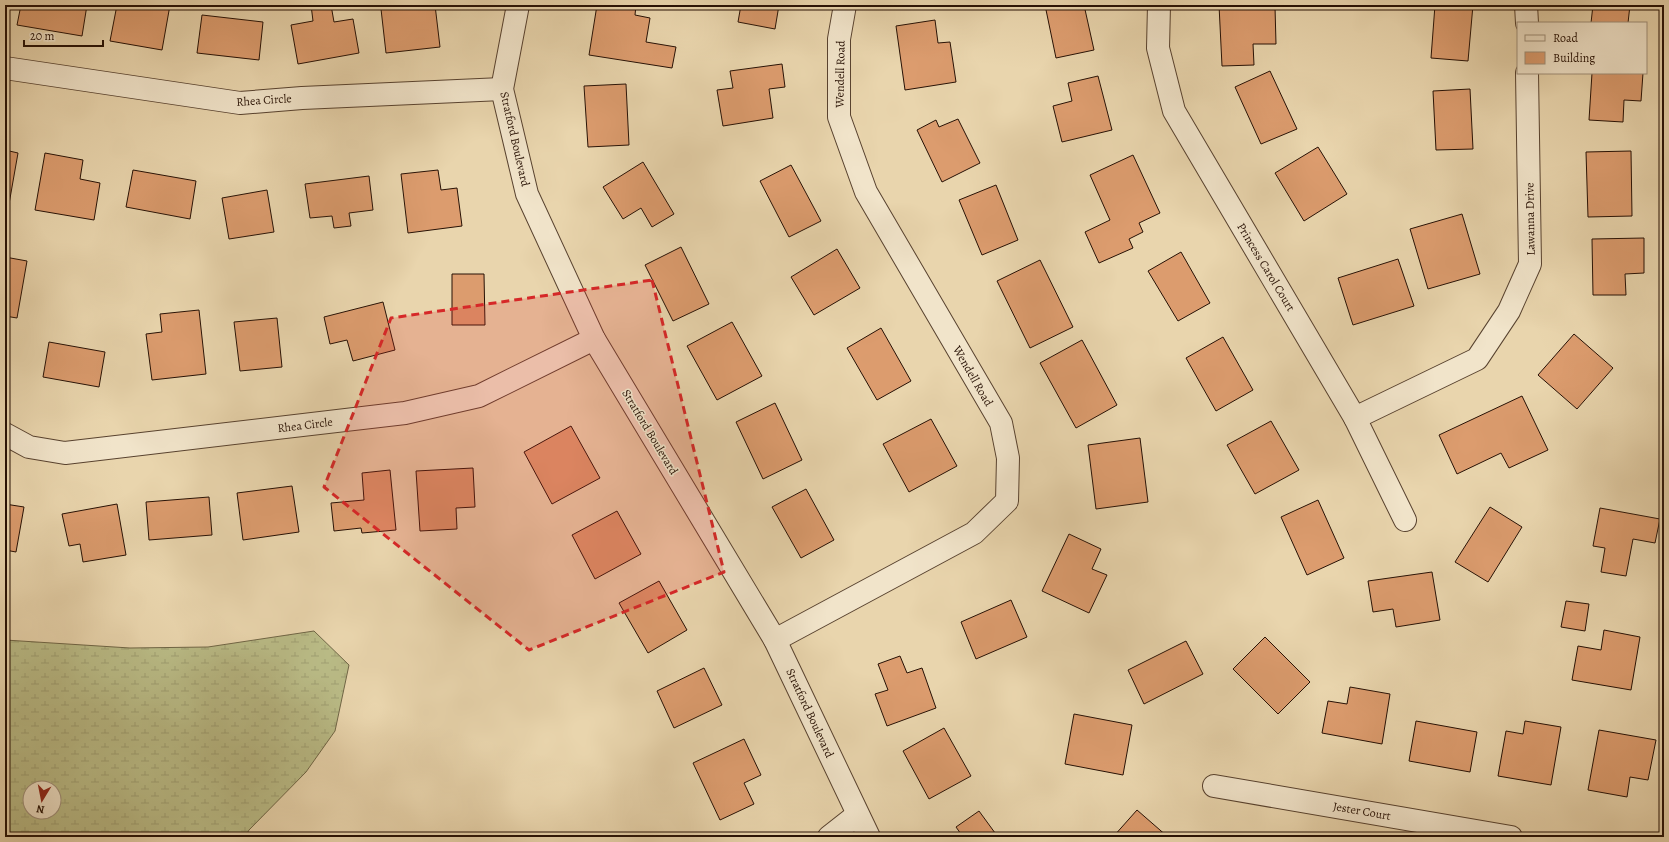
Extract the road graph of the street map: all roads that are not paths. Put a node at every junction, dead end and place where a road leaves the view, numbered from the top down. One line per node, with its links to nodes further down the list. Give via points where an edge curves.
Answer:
1 (518, 5): 8 (street, Stratford Boulevard)
2 (845, 5): 13 (street, Wendell Road, via 839,39 839,117 866,192 1001,423 1008,458 1007,501 974,533)
3 (1158, 5): 10 (street, Princess Carol Court, via 1158,48 1174,111)
4 (1526, 5): 5 (street)
5 (1527, 22)
6 (5, 68): 8 (street, Rhea Circle, via 240,104 302,98)
7 (1527, 74): 10 (street, Lawanna Drive, via 1530,264 1509,311 1477,359)
8 (502, 89): 9 (street, Stratford Boulevard, via 527,194)
9 (594, 339): 11 (street, Rhea Circle, via 479,396 406,413 65,453 29,447); 13 (street, Stratford Boulevard)
10 (1355, 418): 12 (street, Princess Carol Court)
11 (5, 434)
12 (1404, 520)
13 (775, 640): 15 (street, Stratford Boulevard)
14 (1214, 786): 18 (street, Jester Court)
15 (858, 815): 16 (street); 17 (street, Stratford Boulevard)
16 (829, 837)
17 (869, 837)
18 (1510, 837)

